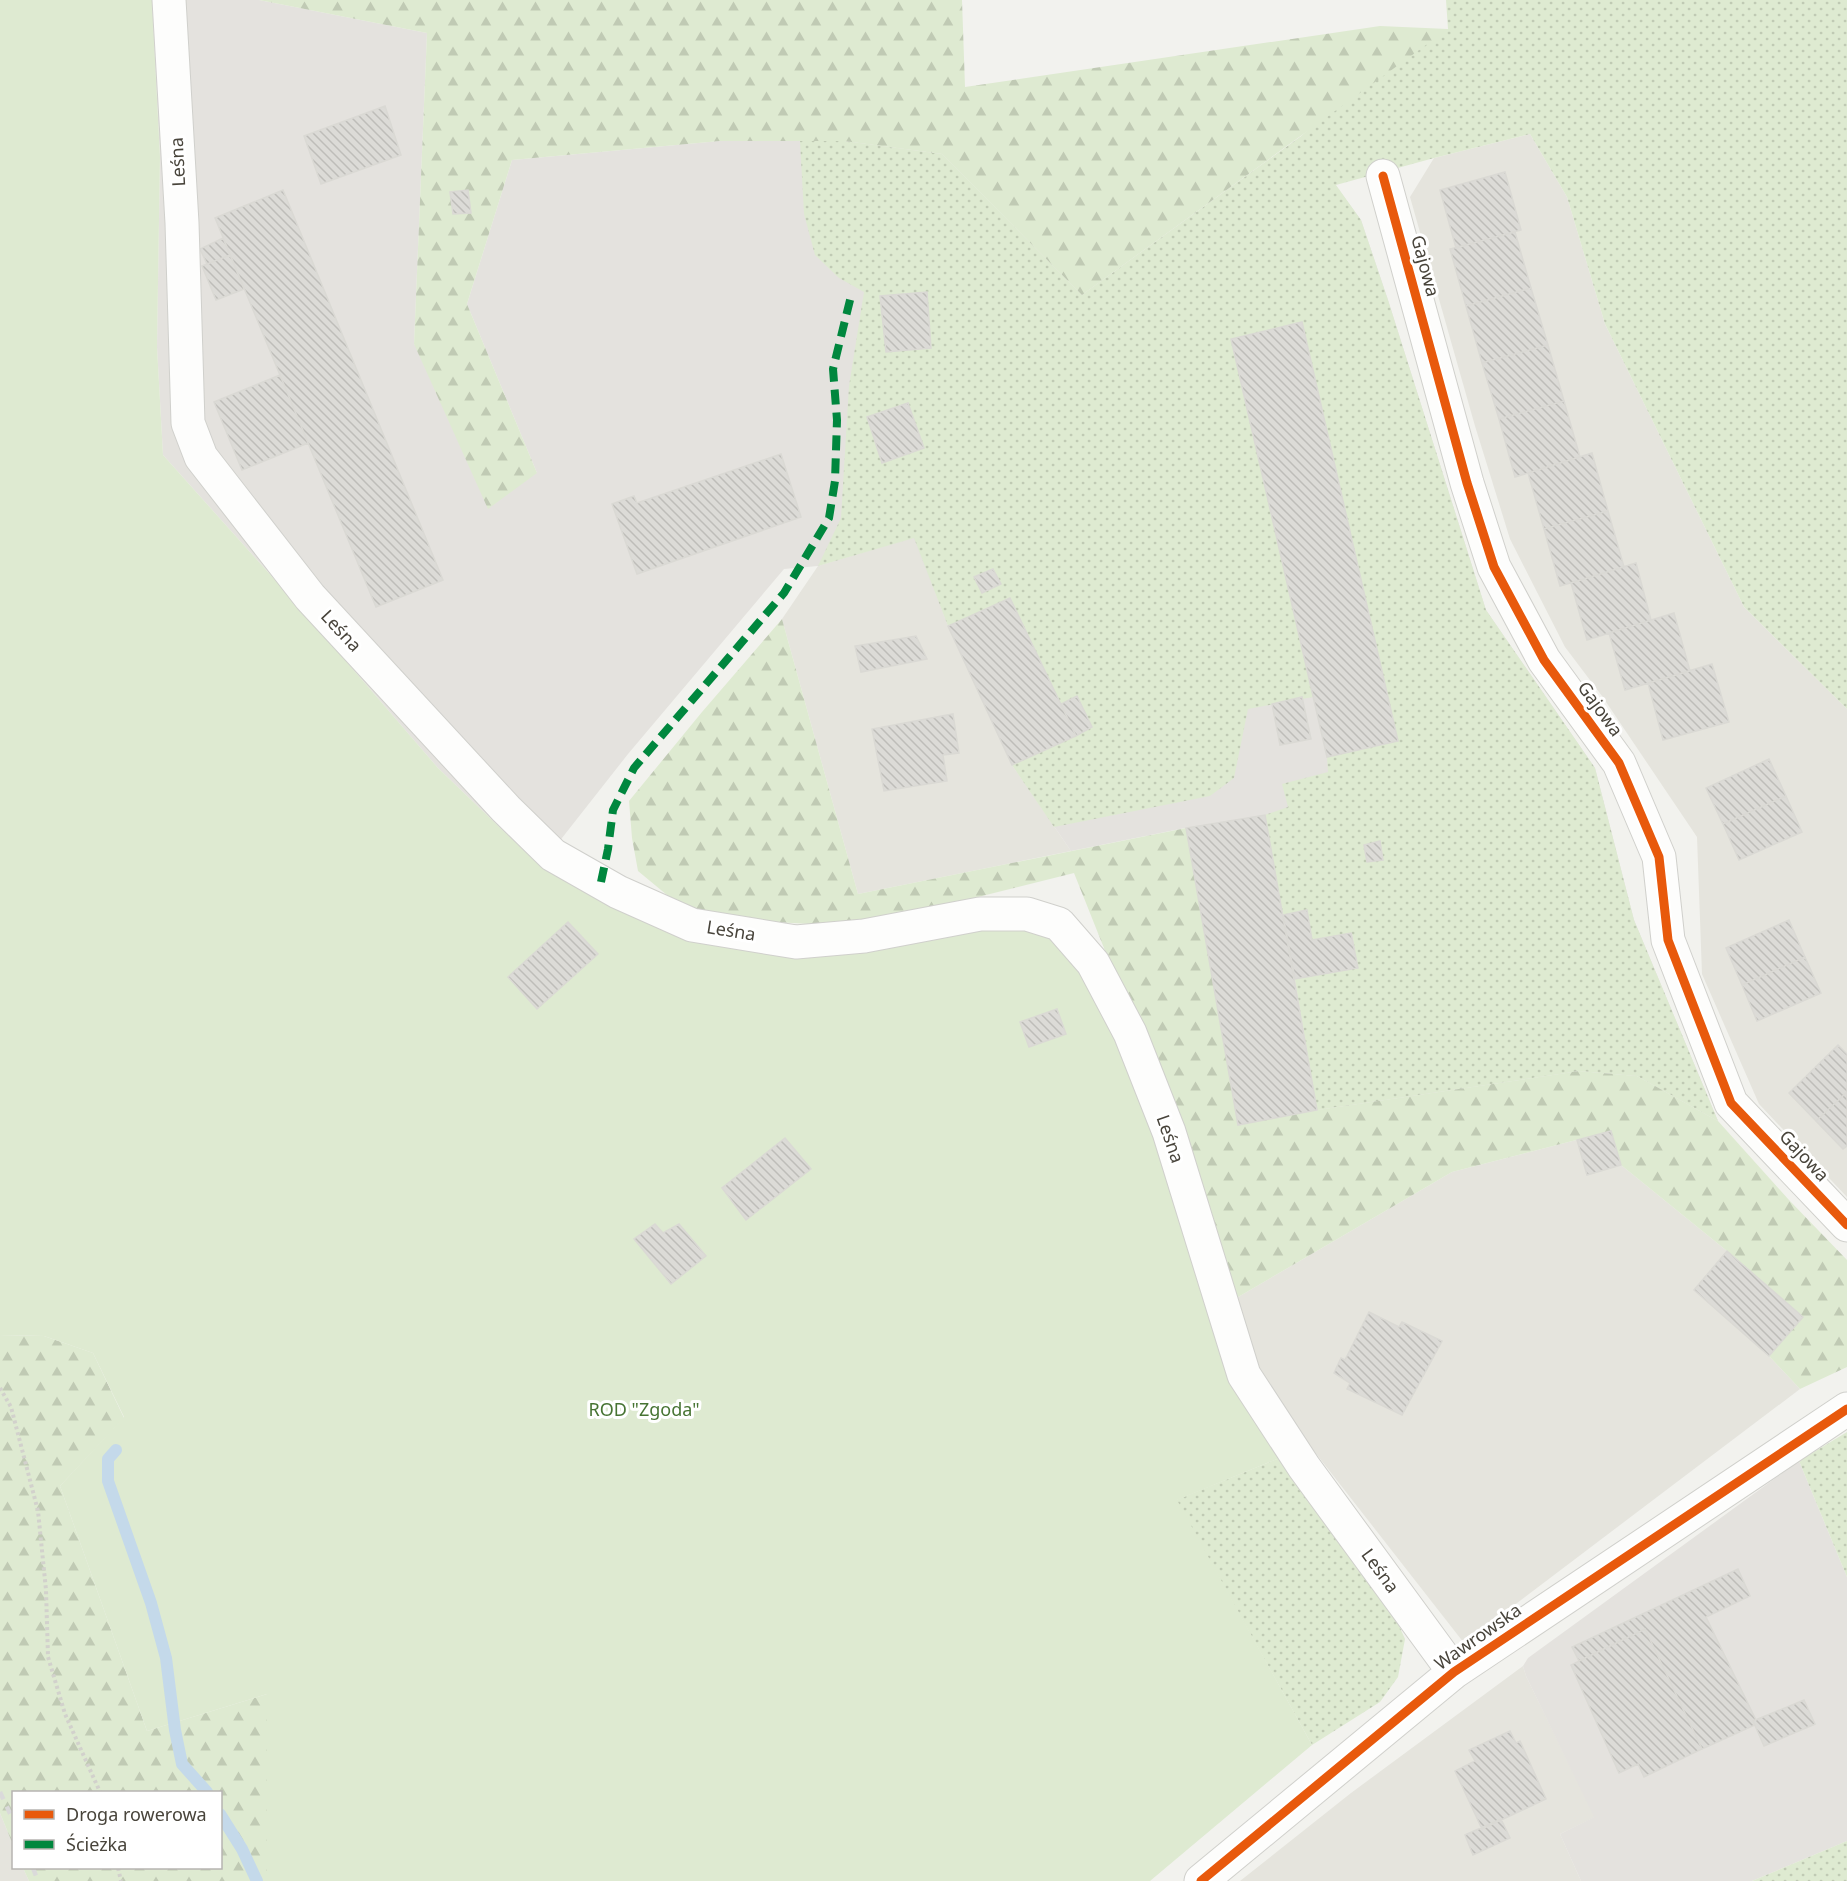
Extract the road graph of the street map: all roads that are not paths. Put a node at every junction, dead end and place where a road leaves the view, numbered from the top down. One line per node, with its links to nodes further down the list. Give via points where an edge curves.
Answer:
1 (169, 0): 5 (street, Leśna, via 188,423 201,457 310,597 506,810 553,855 618,892 692,925 796,942 864,936 980,914 1027,914 1059,924 1093,963 1130,1034 1169,1132 1244,1375 1304,1467)
2 (1383, 176): 3 (street, Gajowa, via 1467,483 1494,567 1544,660 1619,763 1659,857 1668,940 1731,1102)
3 (1847, 1225)
4 (1847, 1409): 5 (street, Wawrowska)
5 (1454, 1672): 6 (street, Wawrowska)
6 (1202, 1881)

